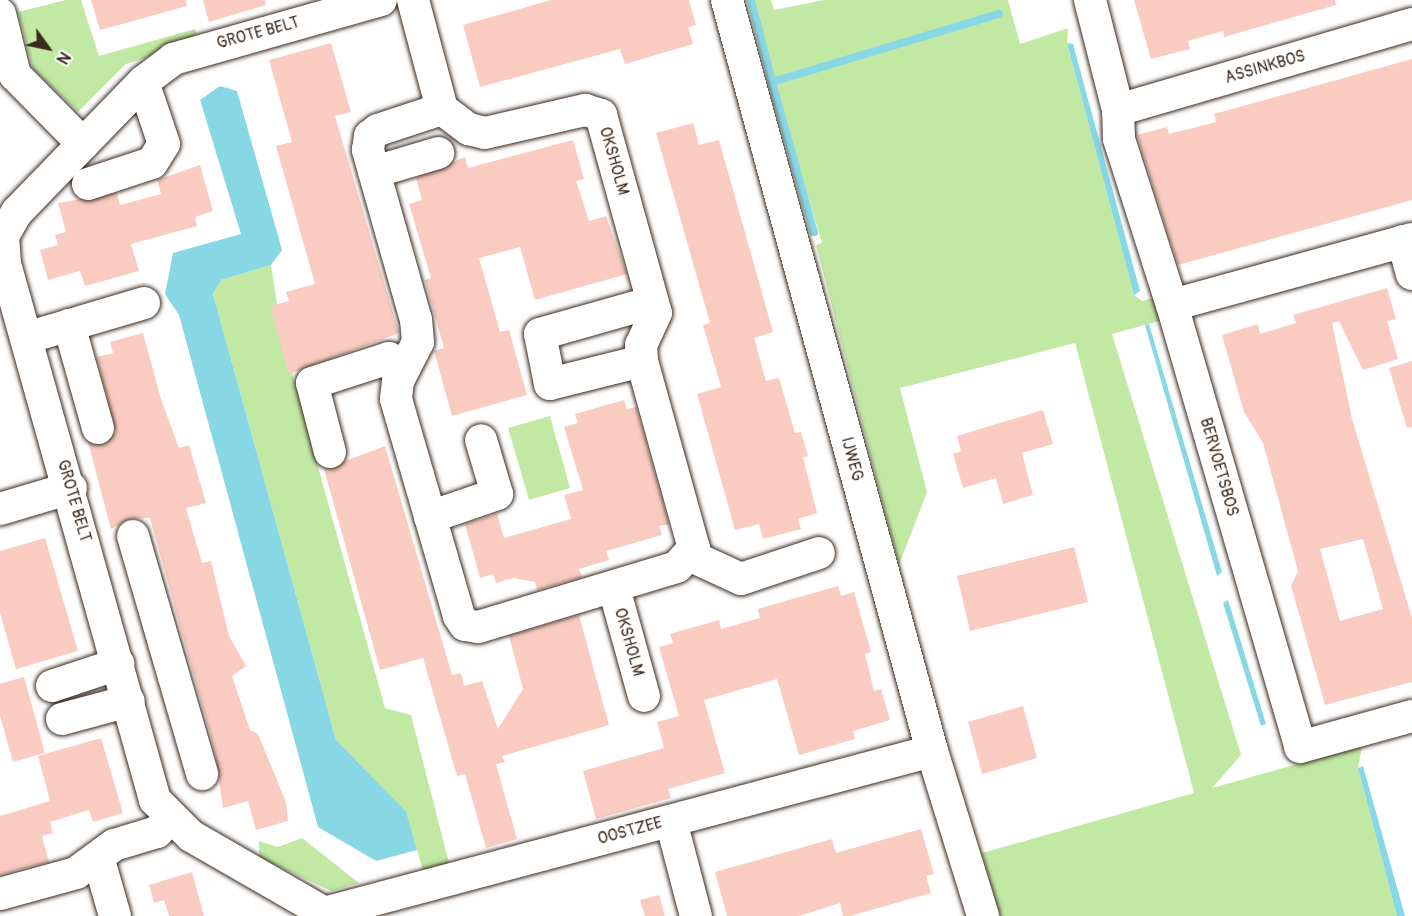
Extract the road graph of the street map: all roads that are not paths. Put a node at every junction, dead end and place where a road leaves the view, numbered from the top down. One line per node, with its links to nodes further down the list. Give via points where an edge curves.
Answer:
1 (381, 0): 7 (street, GROTE BELT, via 173,59)
2 (413, 0): 8 (street)
3 (727, 0): 40 (street, IJWEG)
4 (1090, 0): 9 (street)
5 (0, 14): 10 (street, via 15,75)
6 (1412, 24): 9 (street, ASSINKBOS)
7 (143, 82): 10 (street, GROTE BELT); 13 (street, via 164,144 152,164)
8 (442, 109): 12 (street, OKSHOLM, via 370,136); 17 (street, OKSHOLM, via 469,129 485,133 585,110 601,115)
9 (1118, 110): 16 (street, via 1119,138)
10 (83, 144): 19 (street, GROTE BELT, via 9,220 3,236)
11 (438, 153): 12 (street)
12 (374, 172): 23 (street, OKSHOLM, via 416,320 418,342)
13 (88, 184)
14 (1407, 240): 15 (street, BERVOETSBOS); 38 (street, BERVOETSBOS, via 1172,305 1300,747)
15 (1412, 274)
16 (1170, 299)
17 (653, 302): 22 (street, OKSHOLM, via 655,323 640,345); 22 (street, via 540,334 550,384)
18 (144, 303): 20 (street)
19 (8, 304): 21 (street, GROTE BELT)
20 (69, 325): 21 (street); 24 (street)
21 (26, 338): 27 (street, GROTE BELT)
22 (642, 361): 32 (street, OKSHOLM, via 694,548)
23 (405, 366): 26 (street, via 389,358 312,383); 29 (street, OKSHOLM, via 396,399)
24 (98, 428)
25 (481, 440): 29 (street, via 496,494)
26 (330, 452)
27 (70, 488): 28 (street); 35 (street, GROTE BELT)
28 (0, 509)
29 (430, 517): 33 (street, OKSHOLM, via 465,625 478,627)
30 (133, 536): 34 (street)
31 (819, 553): 32 (street, via 741,579)
32 (691, 556): 33 (street, OKSHOLM, via 677,567)
33 (614, 588): 37 (street, OKSHOLM)
34 (170, 665): 35 (street); 41 (street)
35 (123, 681): 36 (street); 39 (street); 42 (street, GROTE BELT, via 155,800)
36 (52, 686)
37 (644, 696)
38 (1412, 716)
39 (62, 719)
40 (932, 752): 43 (street, OOSTZEE); 49 (street, IJWEG)
41 (202, 774)
42 (170, 819): 44 (street, via 157,832 114,844); 46 (street, GROTE BELT)
43 (671, 821): 46 (street, OOSTZEE); 48 (street)
44 (98, 857): 45 (street, via 76,873); 47 (street)
45 (0, 894)
46 (329, 914)
47 (115, 916)
48 (696, 916)
49 (983, 916)

